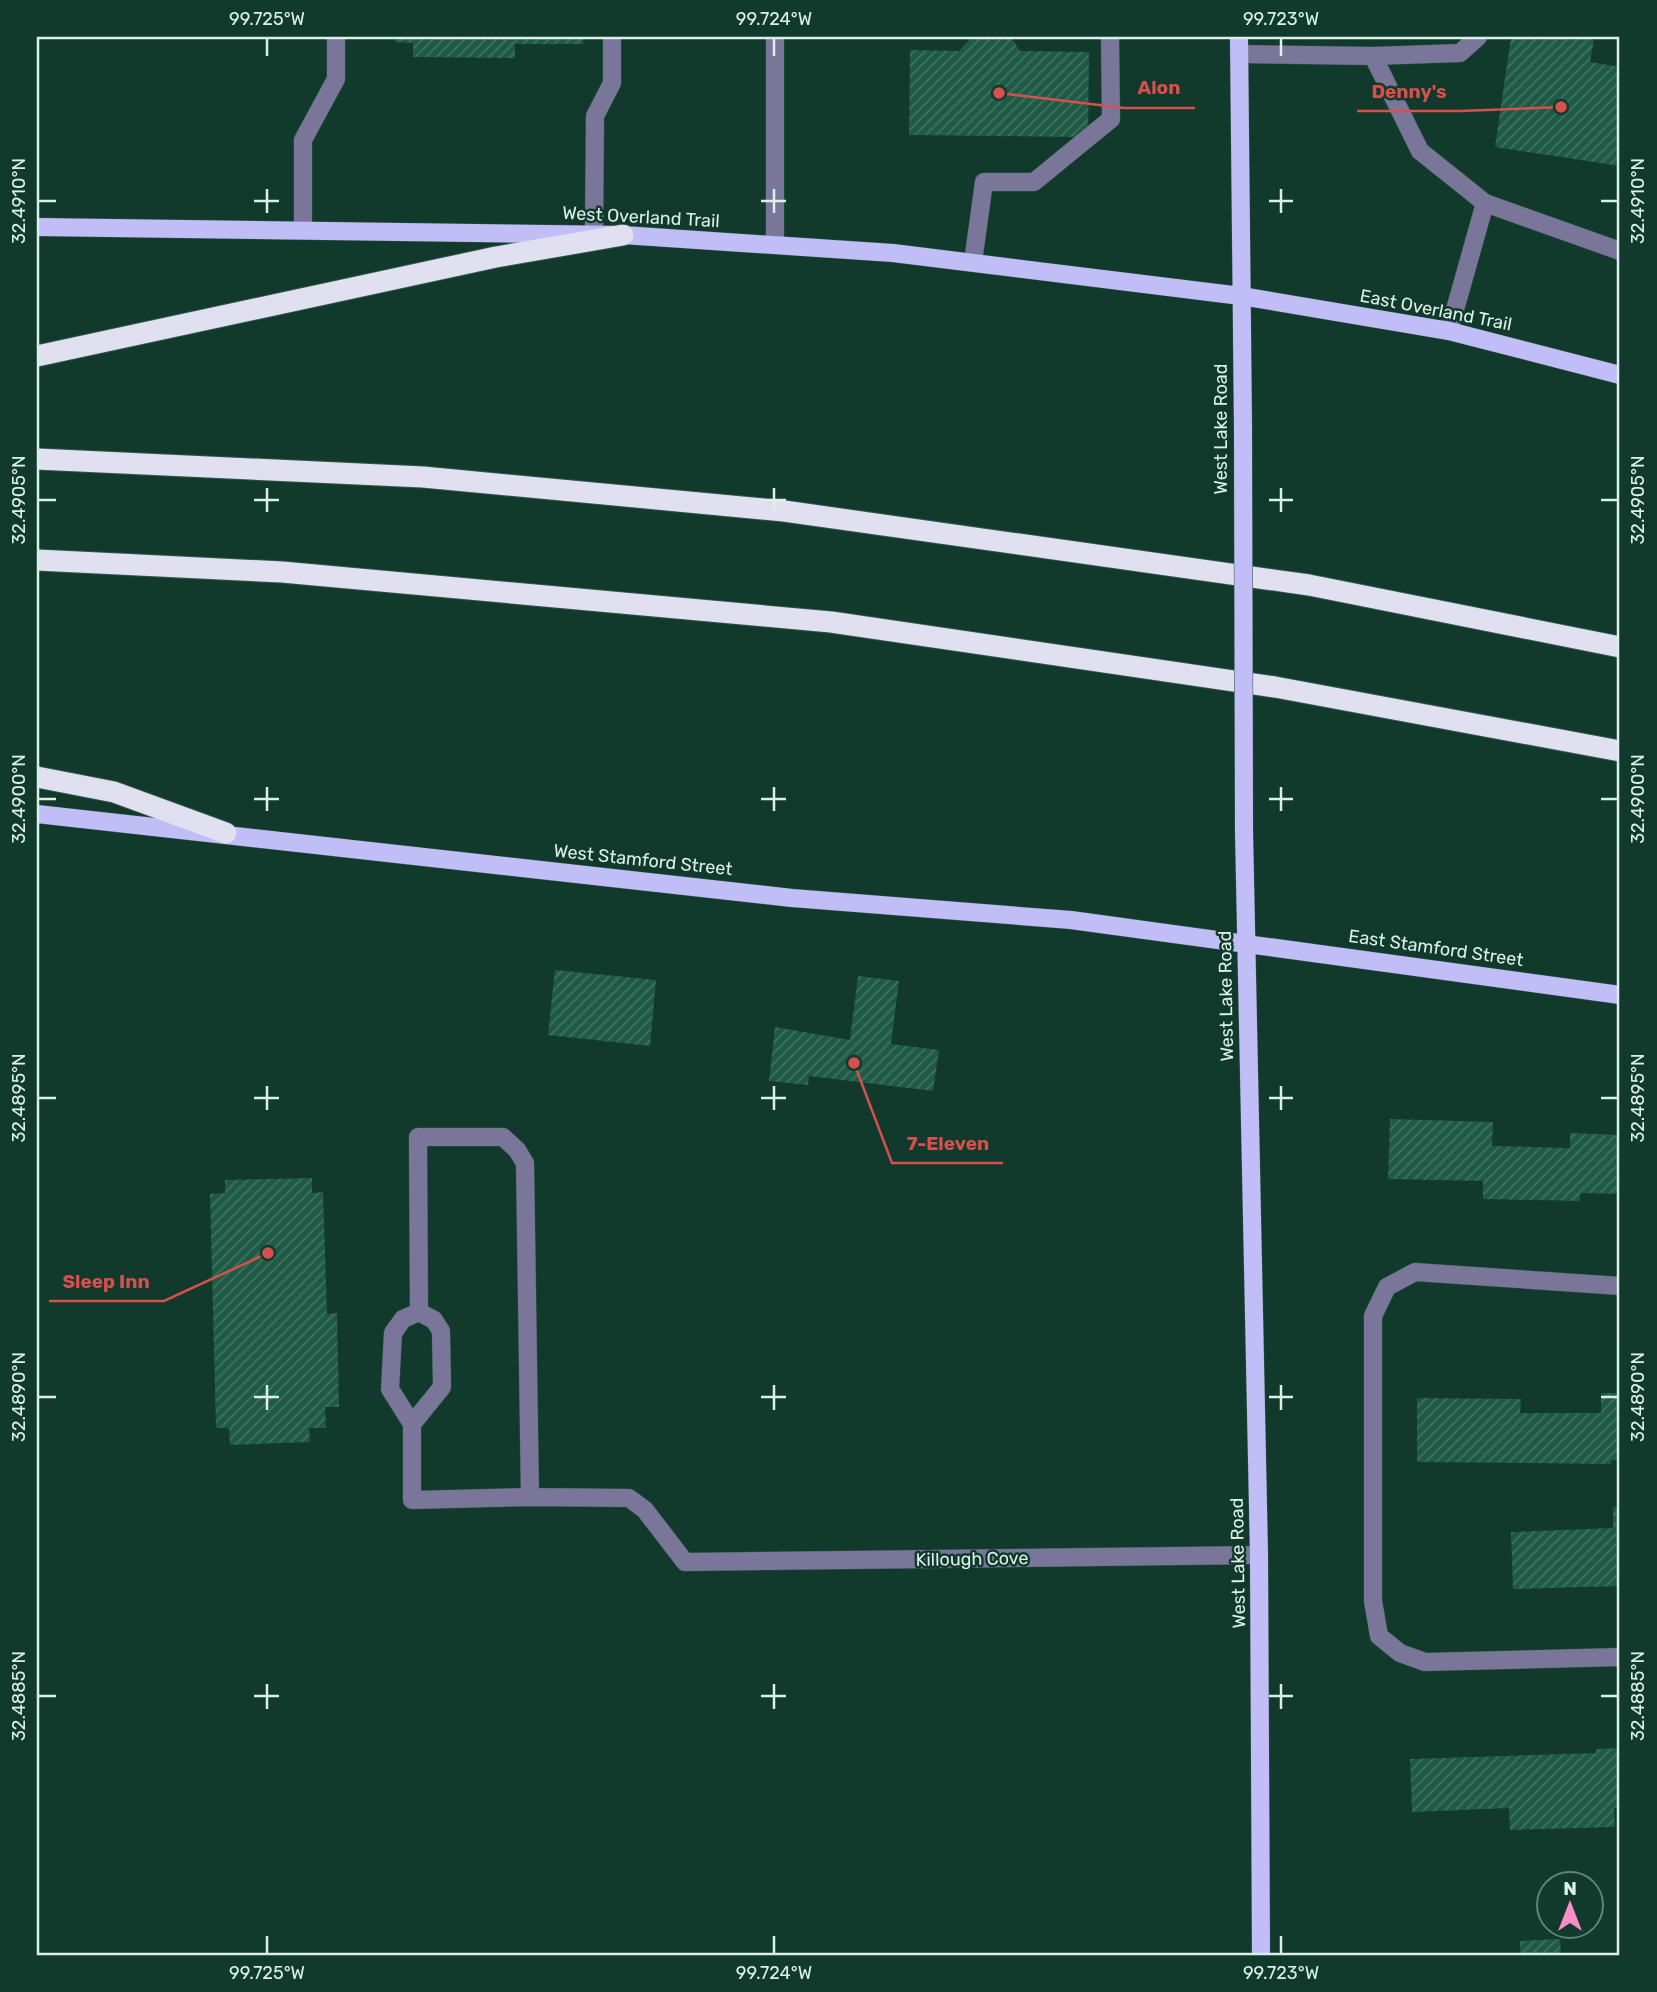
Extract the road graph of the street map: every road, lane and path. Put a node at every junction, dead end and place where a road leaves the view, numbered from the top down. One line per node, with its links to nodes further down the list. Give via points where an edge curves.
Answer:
1 (336, 37): 10 (street, via 336,79 303,140)
2 (612, 37): 11 (street, via 612,83 595,116)
3 (775, 37): 13 (street)
4 (1110, 37): 15 (street, via 1111,120 1034,182 984,182)
5 (1478, 37): 7 (street, via 1460,53)
6 (1239, 46): 7 (street); 16 (main road, West Lake Road)
7 (1373, 56): 8 (street, via 1420,151)
8 (1485, 203): 14 (street); 17 (street)
9 (37, 227): 10 (main road, West Overland Trail)
10 (303, 228): 11 (main road, West Overland Trail)
11 (594, 234): 12 (main road, West Overland Trail)
12 (623, 235): 13 (main road, West Overland Trail); 18 (highway, via 496,257)
13 (775, 245): 15 (main road, West Overland Trail)
14 (1620, 251)
15 (974, 262): 16 (main road, West Overland Trail)
16 (1241, 296): 17 (main road, East Overland Trail); 27 (main road, West Lake Road, bridge)
17 (1449, 331): 19 (main road, East Overland Trail)
18 (37, 356)
19 (1620, 374)
20 (37, 459): 22 (highway, via 423,477 784,511 1309,586)
21 (37, 560): 23 (highway, via 282,572 831,622 1275,687)
22 (1620, 647)
23 (1620, 751)
24 (37, 777): 26 (highway, via 114,792)
25 (37, 814): 26 (main road, West Stamford Street)
26 (226, 832): 27 (main road, West Stamford Street, via 793,898 1071,920)
27 (1246, 944): 28 (main road, East Stamford Street); 33 (main road, West Lake Road)
28 (1620, 995)
29 (1620, 1286): 34 (street, via 1415,1272 1387,1287 1373,1316 1373,1601 1379,1636 1400,1653 1425,1662)
30 (419, 1312): 31 (street, via 403,1319 393,1333 390,1389); 31 (street, via 434,1320 441,1331 442,1387); 32 (street, via 418,1137 503,1137 525,1163)
31 (412, 1424): 32 (street, via 412,1500)
32 (530, 1497): 33 (street, Killough Cove, via 629,1498 645,1510 685,1562)
33 (1259, 1555): 35 (main road, West Lake Road)
34 (1620, 1657)
35 (1261, 1955)

